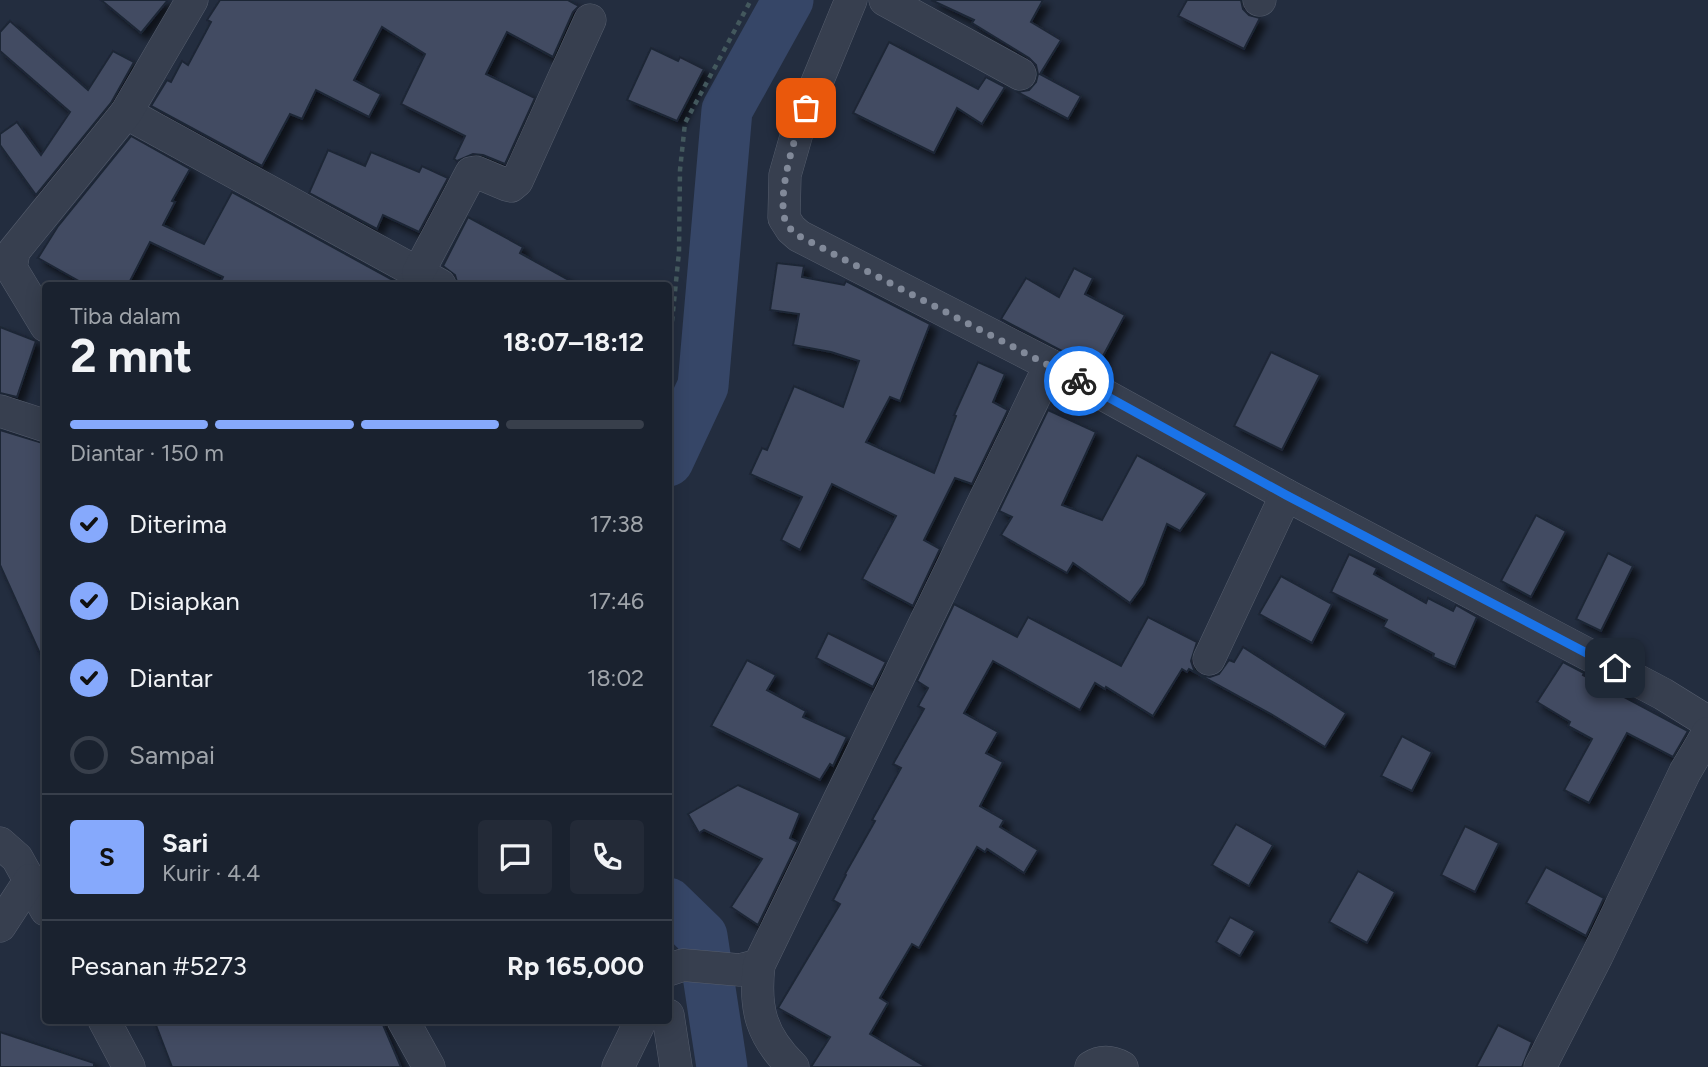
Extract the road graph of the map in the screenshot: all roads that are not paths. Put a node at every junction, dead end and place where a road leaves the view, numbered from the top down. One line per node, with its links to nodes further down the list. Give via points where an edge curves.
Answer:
1 (192, 0): 6 (street)
2 (851, 0): 9 (street, via 799,126 785,176 786,224 799,236)
3 (885, 0): 5 (street)
4 (590, 20): 7 (street, via 517,181 507,185 471,173)
5 (1020, 74)
6 (126, 113): 7 (street); 8 (street, via 14,251 12,268)
7 (429, 279)
8 (42, 319)
9 (1050, 365): 12 (street); 21 (street)
10 (0, 411): 11 (street)
11 (42, 425)
12 (1286, 495): 13 (street); 14 (street)
13 (1209, 659)
14 (1708, 722)
15 (1708, 733): 33 (street)
16 (0, 843): 17 (street, via 17,858)
17 (30, 880): 18 (street); 19 (street)
18 (42, 902)
19 (0, 926)
20 (676, 967): 21 (street)
21 (750, 967): 30 (street, via 761,1020)
22 (106, 1024): 26 (street)
23 (405, 1024): 27 (street)
24 (639, 1024): 28 (street)
25 (669, 1024): 29 (street)
26 (129, 1067)
27 (429, 1067)
28 (618, 1067)
29 (676, 1067)
30 (793, 1067)
31 (1091, 1067): 32 (street, via 1109,1062)
32 (1122, 1067)
33 (1540, 1067)

